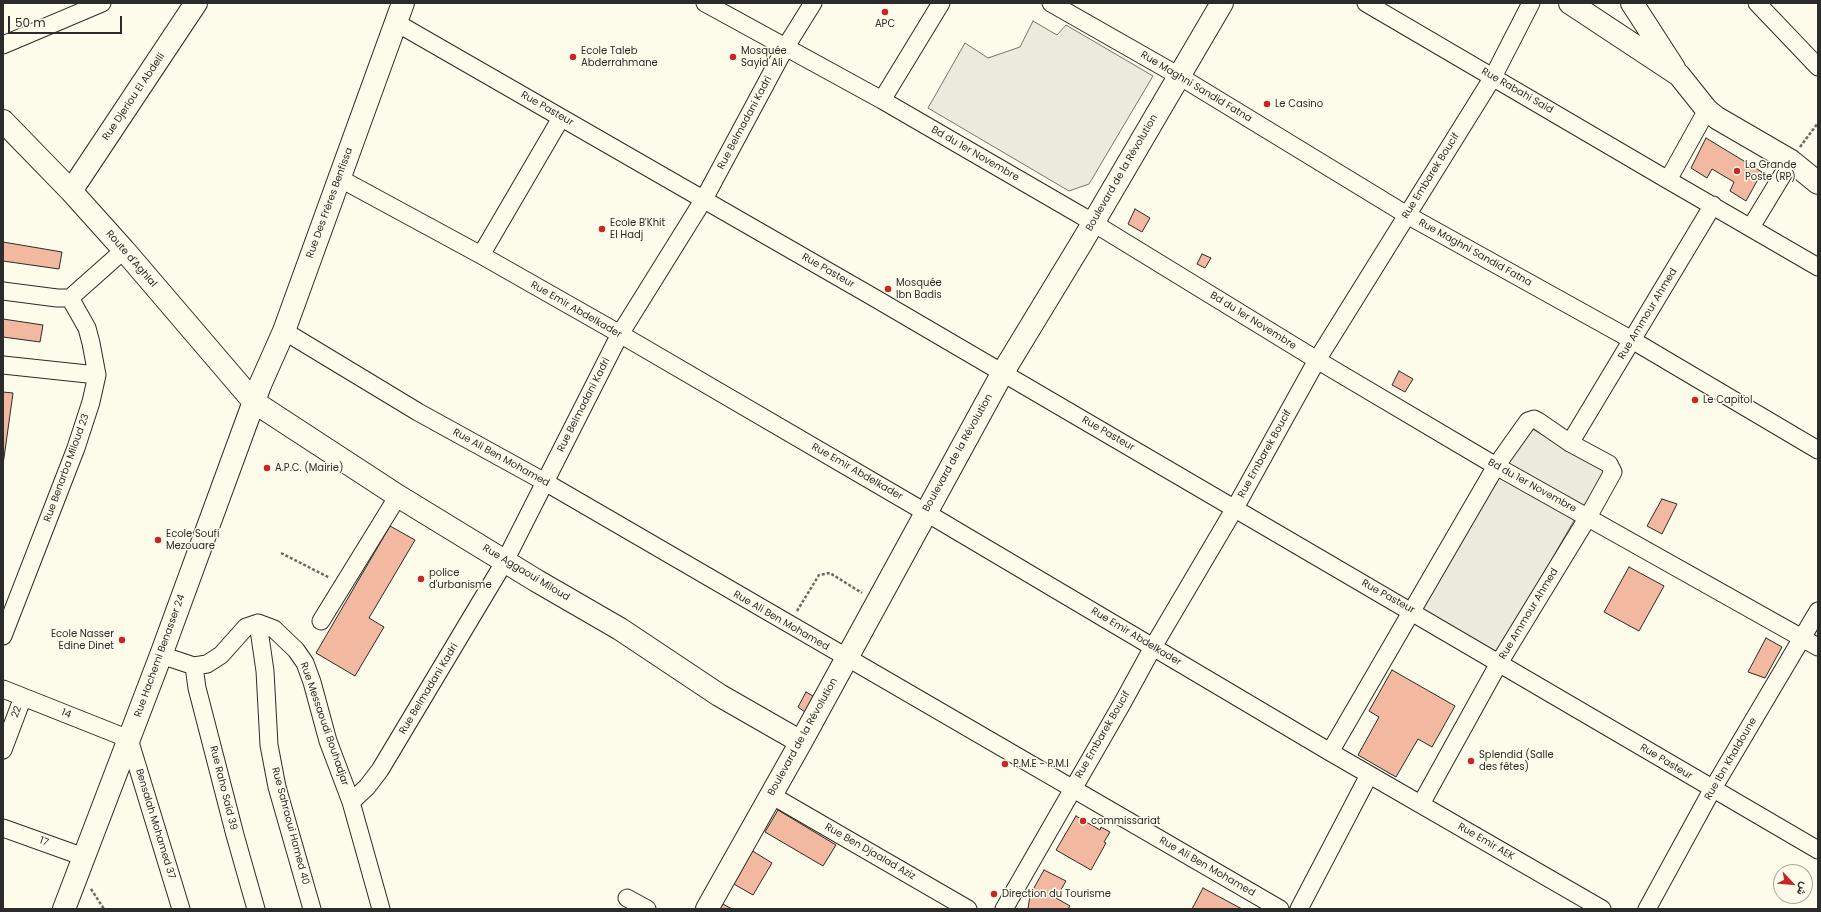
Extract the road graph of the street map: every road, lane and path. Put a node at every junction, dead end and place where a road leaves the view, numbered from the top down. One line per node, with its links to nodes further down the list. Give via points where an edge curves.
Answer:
1 (102, 3): 14 (street)
2 (196, 3): 29 (main road, Rue Djeriou El Abdelli)
3 (704, 3): 15 (street, Bd du 1er Novembre)
4 (813, 3): 15 (street, Rue Belmadani Kadri)
5 (941, 3): 20 (street)
6 (1050, 3): 18 (street, Rue Maghni Sandid Fatna)
7 (1222, 3): 18 (main road, Boulevard de la Révolution)
8 (1366, 3): 19 (street, Rue Rabahi Said)
9 (1531, 3): 19 (street, Rue Embarek Boucif)
10 (1570, 3): 17 (main road)
11 (1632, 3): 17 (main road)
12 (1757, 3): 16 (street)
13 (399, 13): 22 (street, Rue Pasteur); 26 (main road, Rue Des Frères Benfissa)
14 (3, 45)
15 (785, 48): 20 (street, Bd du 1er Novembre); 30 (street, Rue Belmadani Kadri)
16 (1818, 67)
17 (1679, 75): 21 (main road)
18 (1179, 76): 32 (street, Rue Maghni Sandid Fatna); 33 (main road, Boulevard de la Révolution)
19 (1493, 77): 27 (street, Rue Rabahi Said); 32 (street, Rue Embarek Boucif)
20 (882, 100): 33 (street, Bd du 1er Novembre)
21 (1707, 110): 25 (main road); 27 (street)
22 (561, 118): 30 (street, Rue Pasteur); 36 (street)
23 (3, 121): 29 (main road, Route d'Aghlal)
24 (1818, 122): 25 (path)
25 (1791, 161): 28 (main road); 34 (street)
26 (339, 178): 36 (street, Rue Emir Abdelkader); 40 (main road, Rue Des Frères Benfissa)
27 (1668, 180): 31 (street, Rue Rabahi Said)
28 (1818, 183)
29 (71, 191): 35 (main road, Route d'Aghlal)
30 (704, 199): 41 (street, Rue Belmadani Kadri); 45 (street, Rue Pasteur)
31 (1713, 205): 34 (street); 42 (street, Rue Ammour Ahmed)
32 (1407, 215): 42 (street, Rue Maghni Sandid Fatna); 43 (street, Rue Embarek Boucif)
33 (1088, 219): 43 (street, Bd du 1er Novembre); 45 (main road, Boulevard de la Révolution)
34 (1751, 227): 37 (street)
35 (124, 250): 39 (street); 47 (main road, Route d'Aghlal)
36 (481, 255): 41 (street, Rue Emir Abdelkader)
37 (1818, 267)
38 (3, 291): 39 (street)
39 (70, 298): 46 (street, Rue Benarba Miloud 23, via 87,328)
40 (284, 331): 47 (main road, Rue Des Frères Benfissa); 51 (street, Rue Ali Ben Mohamed, via 418,412)
41 (620, 334): 51 (street, Rue Belmadani Kadri); 54 (street, Rue Emir Abdelkader)
42 (1632, 340): 48 (street, Rue Ammour Ahmed); 49 (street, Rue Maghni Sandid Fatna)
43 (1317, 360): 50 (street, Bd du 1er Novembre); 53 (street, Rue Embarek Boucif)
44 (3, 365): 46 (street)
45 (1003, 372): 53 (street, Rue Pasteur); 54 (main road, Boulevard de la Révolution)
46 (97, 375): 65 (street, Rue Benarba Miloud 23, via 76,448)
47 (254, 402): 52 (main road, Rue Aggaoui Miloud); 69 (main road, Rue Hachemi Benasser 24)
48 (1570, 443): 50 (street, Rue Ammour Ahmed, via 1531,420 1525,424); 55 (street, Rue Ammour Ahmed, via 1609,464 1613,472)
49 (1818, 450)
50 (1496, 466): 55 (street, Bd du 1er Novembre); 60 (street, Rue Ammour Ahmed)
51 (545, 482): 57 (street, Rue Belmadani Kadri); 64 (street, Rue Ali Ben Mohamed)
52 (398, 496): 57 (main road, Rue Aggaoui Miloud); 58 (street)
53 (1235, 508): 60 (street, Rue Pasteur); 67 (street, Rue Embarek Boucif)
54 (925, 512): 59 (main road, Boulevard de la Révolution); 67 (street, Rue Emir Abdelkader)
55 (1588, 517): 66 (street, Bd du 1er Novembre); 71 (street, Rue Ammour Ahmed)
56 (281, 553): 58 (path)
57 (505, 561): 76 (main road, Rue Aggaoui Miloud, via 620,629 719,695); 83 (street, Rue Belmadani Kadri, via 380,770)
58 (343, 584): 62 (street)
59 (876, 602): 64 (path, via 830,573 819,575); 70 (main road, Boulevard de la Révolution)
60 (1412, 611): 71 (street, Rue Pasteur); 78 (street, Rue Ammour Ahmed)
61 (1818, 611): 66 (street, Rue Ibn Khaldoune)
62 (320, 620)
63 (258, 623): 72 (street, via 246,627 221,655 207,664); 83 (street, Rue Messaoudi Bouhadjar, via 274,629 306,664 328,741); 92 (street, Rue Sahraoui Hamed 40, via 265,671 271,752 278,787)
64 (789, 625): 70 (street, Rue Ali Ben Mohamed)
65 (3, 636)
66 (1802, 639): 68 (street, Bd du 1er Novembre); 81 (street, Rue Ibn Khaldoune)
67 (1153, 647): 78 (street, Rue Emir Abdelkader); 80 (street, Rue Embarek Boucif)
68 (1818, 648)
69 (161, 655): 72 (street); 75 (main road, Rue Hachemi Benasser 24)
70 (846, 658): 76 (main road, Boulevard de la Révolution); 80 (street, Rue Ali Ben Mohamed)
71 (1499, 663): 81 (street, Rue Pasteur); 84 (street, Rue Ammour Ahmed)
72 (194, 666): 91 (street, Rue Raho Saïd 39, via 197,688)
73 (3, 689): 74 (street, 14)
74 (23, 697): 75 (street, 14); 77 (street, 22)
75 (129, 739): 87 (main road, Rue Hachemi Benasser 24); 90 (street, Bensalah Mohamed 37)
76 (801, 742): 82 (main road, Boulevard de la Révolution)
77 (4, 745)
78 (1330, 752): 79 (street, Rue Emir Abdelkader)
79 (1369, 775): 84 (street, Rue Emir AEK); 99 (street)
80 (1072, 789): 97 (street, Rue Embarek Boucif); 98 (street, Rue Ali Ben Mohamed)
81 (1712, 790): 86 (street, Rue Pasteur); 101 (street, Rue Ibn Khaldoune)
82 (771, 795): 95 (main road, Boulevard de la Révolution); 96 (street, Rue Ben Djaalad Aziz)
83 (351, 802): 93 (street, Rue Messaoudi Bouhadjar)
84 (1421, 804): 100 (street, Rue Emir AEK)
85 (3, 828): 87 (street, 17)
86 (1818, 850)
87 (84, 857): 89 (main road, Rue Hachemi Benasser 24)
88 (627, 898): 94 (street)
89 (64, 909)
90 (181, 909)
91 (256, 909)
92 (312, 909)
93 (381, 909)
94 (647, 909)
95 (707, 909)
96 (968, 909)
97 (1004, 909)
98 (1280, 909)
99 (1299, 909)
100 (1602, 909)
101 (1647, 909)

